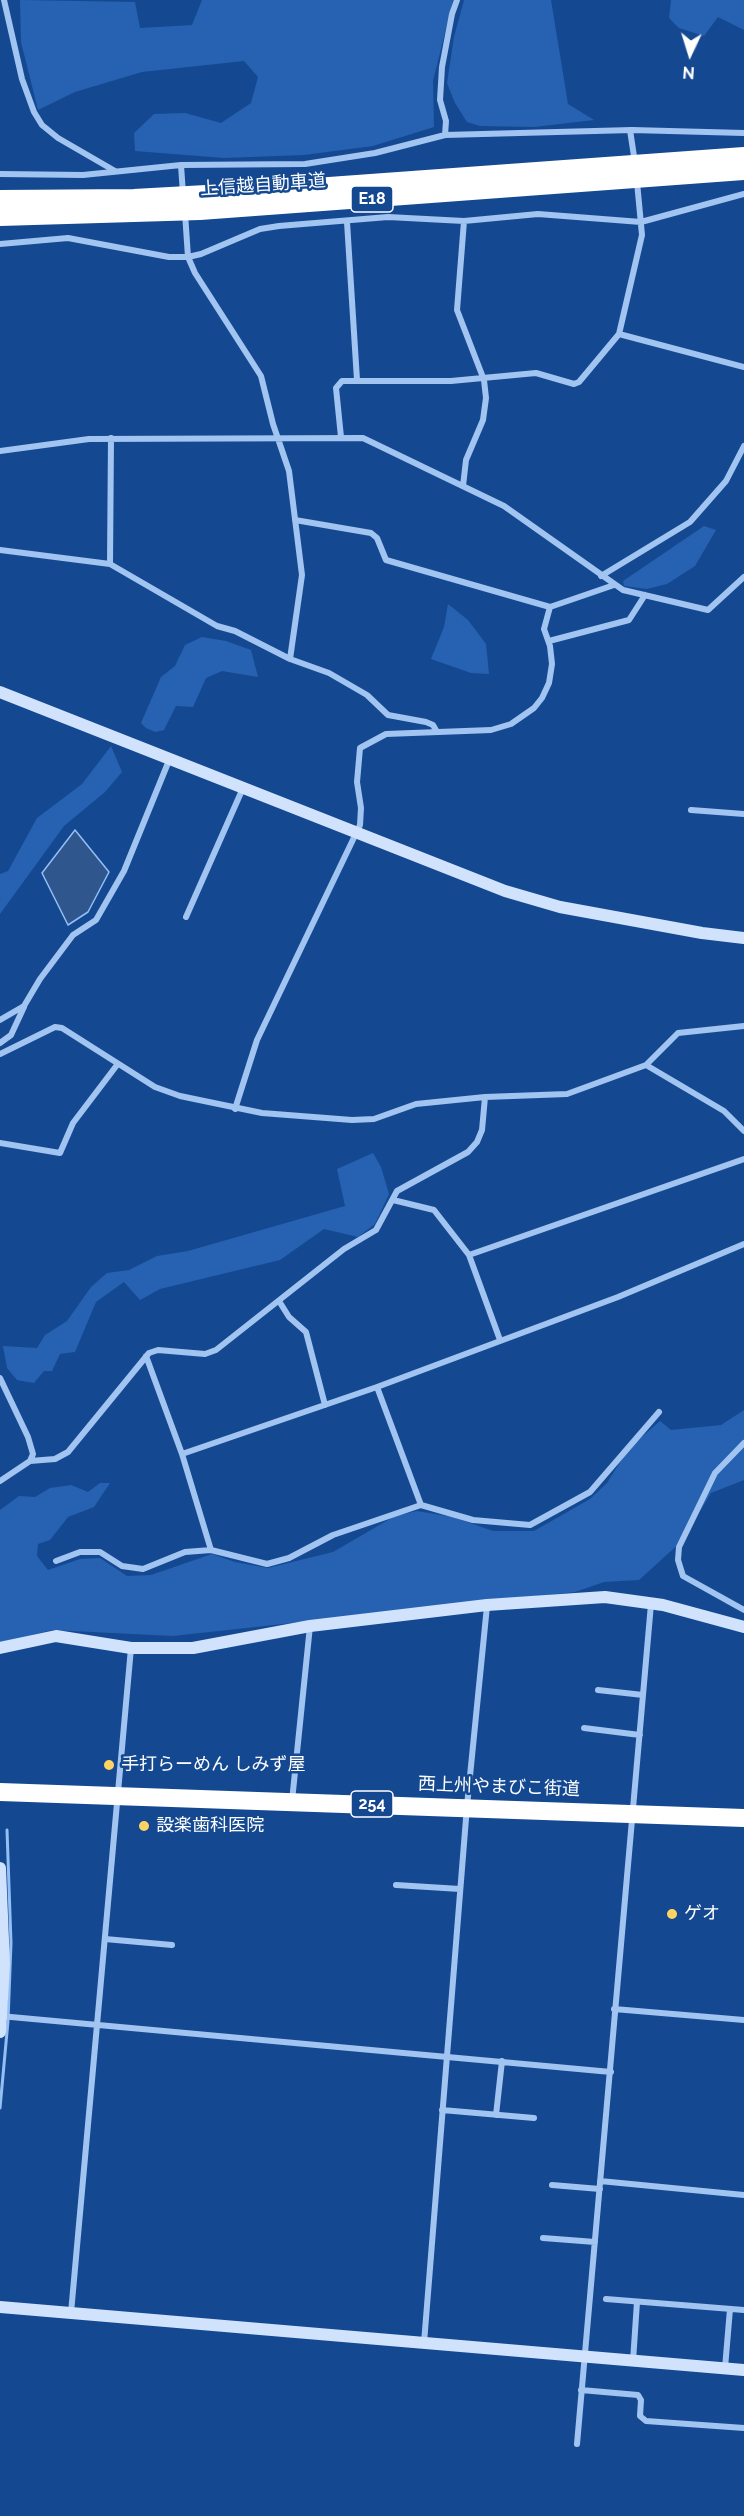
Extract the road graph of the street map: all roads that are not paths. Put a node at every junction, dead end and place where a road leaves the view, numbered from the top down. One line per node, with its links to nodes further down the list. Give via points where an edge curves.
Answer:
1 (4, 0): 8 (street, via 22,80 34,112 57,138)
2 (457, 0): 5 (street, via 442,67 440,100)
3 (744, 133): 4 (street)
4 (631, 134): 5 (street); 14 (street)
5 (445, 135): 7 (street, via 375,153 305,164)
6 (744, 156): 12 (highway, 上信越自動車道 / E18, via 260,191 134,198)
7 (181, 165): 8 (street); 18 (street)
8 (115, 171): 10 (street, via 83,175)
9 (744, 171): 13 (highway, 上信越自動車道 / E18, via 221,210)
10 (0, 174)
11 (744, 194): 14 (street)
12 (0, 199)
13 (0, 217)
14 (641, 219): 15 (street, via 538,214); 19 (street, via 642,235)
15 (464, 220): 16 (street, via 388,217); 22 (street, via 457,310)
16 (347, 222): 18 (street, via 260,229); 21 (street)
17 (0, 244): 18 (street, via 68,238 159,255)
18 (188, 256): 23 (street, via 261,376)
19 (619, 334): 20 (street); 22 (street, via 574,384 536,373)
20 (744, 368)
21 (357, 380): 22 (street); 24 (street, via 342,381 336,388)
22 (484, 380): 28 (street, via 483,420 466,460)
23 (279, 436): 24 (street); 25 (street); 29 (street, via 289,471)
24 (341, 437): 28 (street, via 371,440)
25 (111, 438): 27 (street); 31 (street)
26 (744, 446): 32 (street, via 726,481 690,522)
27 (0, 451)
28 (463, 486): 32 (street, via 504,506)
29 (295, 520): 36 (street, via 371,533 386,560); 38 (street, via 302,585)
30 (0, 550): 31 (street)
31 (110, 564): 38 (street, via 217,626 259,641)
32 (601, 576): 34 (street)
33 (744, 577): 35 (street, via 708,610)
34 (614, 585): 35 (street); 36 (street)
35 (645, 595): 37 (street, via 630,621)
36 (550, 607): 37 (street, via 544,629)
37 (549, 641): 40 (street, via 549,683 534,708 511,724 491,730)
38 (290, 659): 40 (street, via 329,672 367,695 388,715 426,722)
39 (0, 692): 41 (street)
40 (437, 732): 45 (street, via 386,734 360,748 357,782 362,815)
41 (170, 758): 42 (street); 48 (street, via 124,871 96,921 73,935)
42 (243, 787): 45 (street); 46 (street)
43 (691, 810): 44 (street)
44 (744, 814)
45 (355, 832): 47 (street, via 542,902 686,931); 56 (street, via 257,1040)
46 (186, 916)
47 (744, 938)
48 (24, 1006): 49 (street); 51 (street, via 11,1035)
49 (0, 1020)
50 (744, 1026): 54 (street, via 678,1033)
51 (0, 1043)
52 (0, 1054): 53 (street, via 55,1027)
53 (117, 1065): 56 (street, via 172,1093); 58 (street, via 73,1123 60,1153)
54 (646, 1065): 55 (street, via 567,1094); 57 (street, via 724,1111)
55 (485, 1097): 56 (street, via 416,1104 374,1119); 60 (street, via 477,1142 468,1152 407,1184)
56 (235, 1109)
57 (744, 1131)
58 (0, 1143)
59 (744, 1159): 62 (street)
60 (393, 1200): 62 (street, via 434,1210); 63 (street, via 376,1230 344,1249)
61 (744, 1244): 64 (street, via 618,1297)
62 (469, 1255): 64 (street)
63 (279, 1301): 65 (street, via 216,1350 205,1354 158,1350); 69 (street, via 306,1332)
64 (500, 1340): 68 (street)
65 (146, 1356): 72 (street); 73 (street, via 68,1452 55,1459)
66 (0, 1378): 67 (street)
67 (3, 1386): 73 (street, via 28,1437 33,1454)
68 (377, 1387): 69 (street); 75 (street)
69 (325, 1405): 72 (street)
70 (658, 1412): 75 (street, via 590,1492 530,1525 473,1520)
71 (744, 1443): 80 (street, via 715,1473 679,1547 678,1560 683,1576)
72 (182, 1454): 76 (street)
73 (30, 1461): 74 (street)
74 (0, 1481)
75 (421, 1505): 76 (street, via 333,1535 290,1558 267,1564)
76 (211, 1550): 77 (street, via 184,1552 143,1569 122,1566 100,1552 80,1552)
77 (56, 1561)
78 (651, 1604): 79 (street, via 604,1597); 82 (street); 86 (street)
79 (487, 1605): 81 (street); 92 (street)
80 (744, 1610)
81 (310, 1626): 84 (street, via 193,1648); 91 (street)
82 (744, 1627)
83 (0, 1648): 84 (street, via 56,1636)
84 (131, 1648): 90 (street)
85 (598, 1690): 86 (street)
86 (643, 1695): 88 (street)
87 (584, 1728): 88 (street)
88 (640, 1735): 93 (street)
89 (0, 1792): 90 (highway, 西上州やまびこ街道 / 254)
90 (118, 1794): 91 (highway, 西上州やまびこ街道 / 254); 98 (street)
91 (292, 1801): 92 (highway, 西上州やまびこ街道 / 254)
92 (467, 1806): 93 (highway, 西上州やまびこ街道 / 254); 97 (street)
93 (634, 1814): 94 (highway, 西上州やまびこ街道 / 254); 100 (street)
94 (744, 1818)
95 (0, 1868): 101 (street, via 4,1964)
96 (396, 1885): 97 (street)
97 (460, 1889): 105 (street)
98 (105, 1939): 99 (street); 103 (street)
99 (172, 1945)
100 (614, 2009): 102 (street); 107 (street)
101 (1, 2016): 103 (street); 104 (street)
102 (744, 2020)
103 (97, 2024): 105 (street); 122 (street)
104 (0, 2032)
105 (447, 2056): 106 (street); 108 (street)
106 (502, 2061): 107 (street); 109 (street)
107 (611, 2072): 111 (street)
108 (442, 2110): 109 (street); 123 (street)
109 (496, 2115): 110 (street)
110 (534, 2118)
111 (600, 2181): 113 (street); 114 (street)
112 (552, 2185): 113 (street)
113 (600, 2189): 116 (street)
114 (744, 2195)
115 (543, 2238): 116 (street)
116 (595, 2242): 124 (street)
117 (606, 2299): 118 (street)
118 (637, 2302): 120 (street); 125 (street)
119 (0, 2307): 122 (street)
120 (730, 2309): 121 (street); 126 (street)
121 (744, 2310)
122 (70, 2313): 123 (street)
123 (424, 2344): 124 (street)
124 (584, 2358): 125 (street); 128 (street)
125 (633, 2362): 126 (street)
126 (725, 2368): 127 (street)
127 (744, 2370)
128 (581, 2390): 129 (street, via 638,2395 640,2416 646,2421); 130 (street)
129 (744, 2428)
130 (577, 2444)

